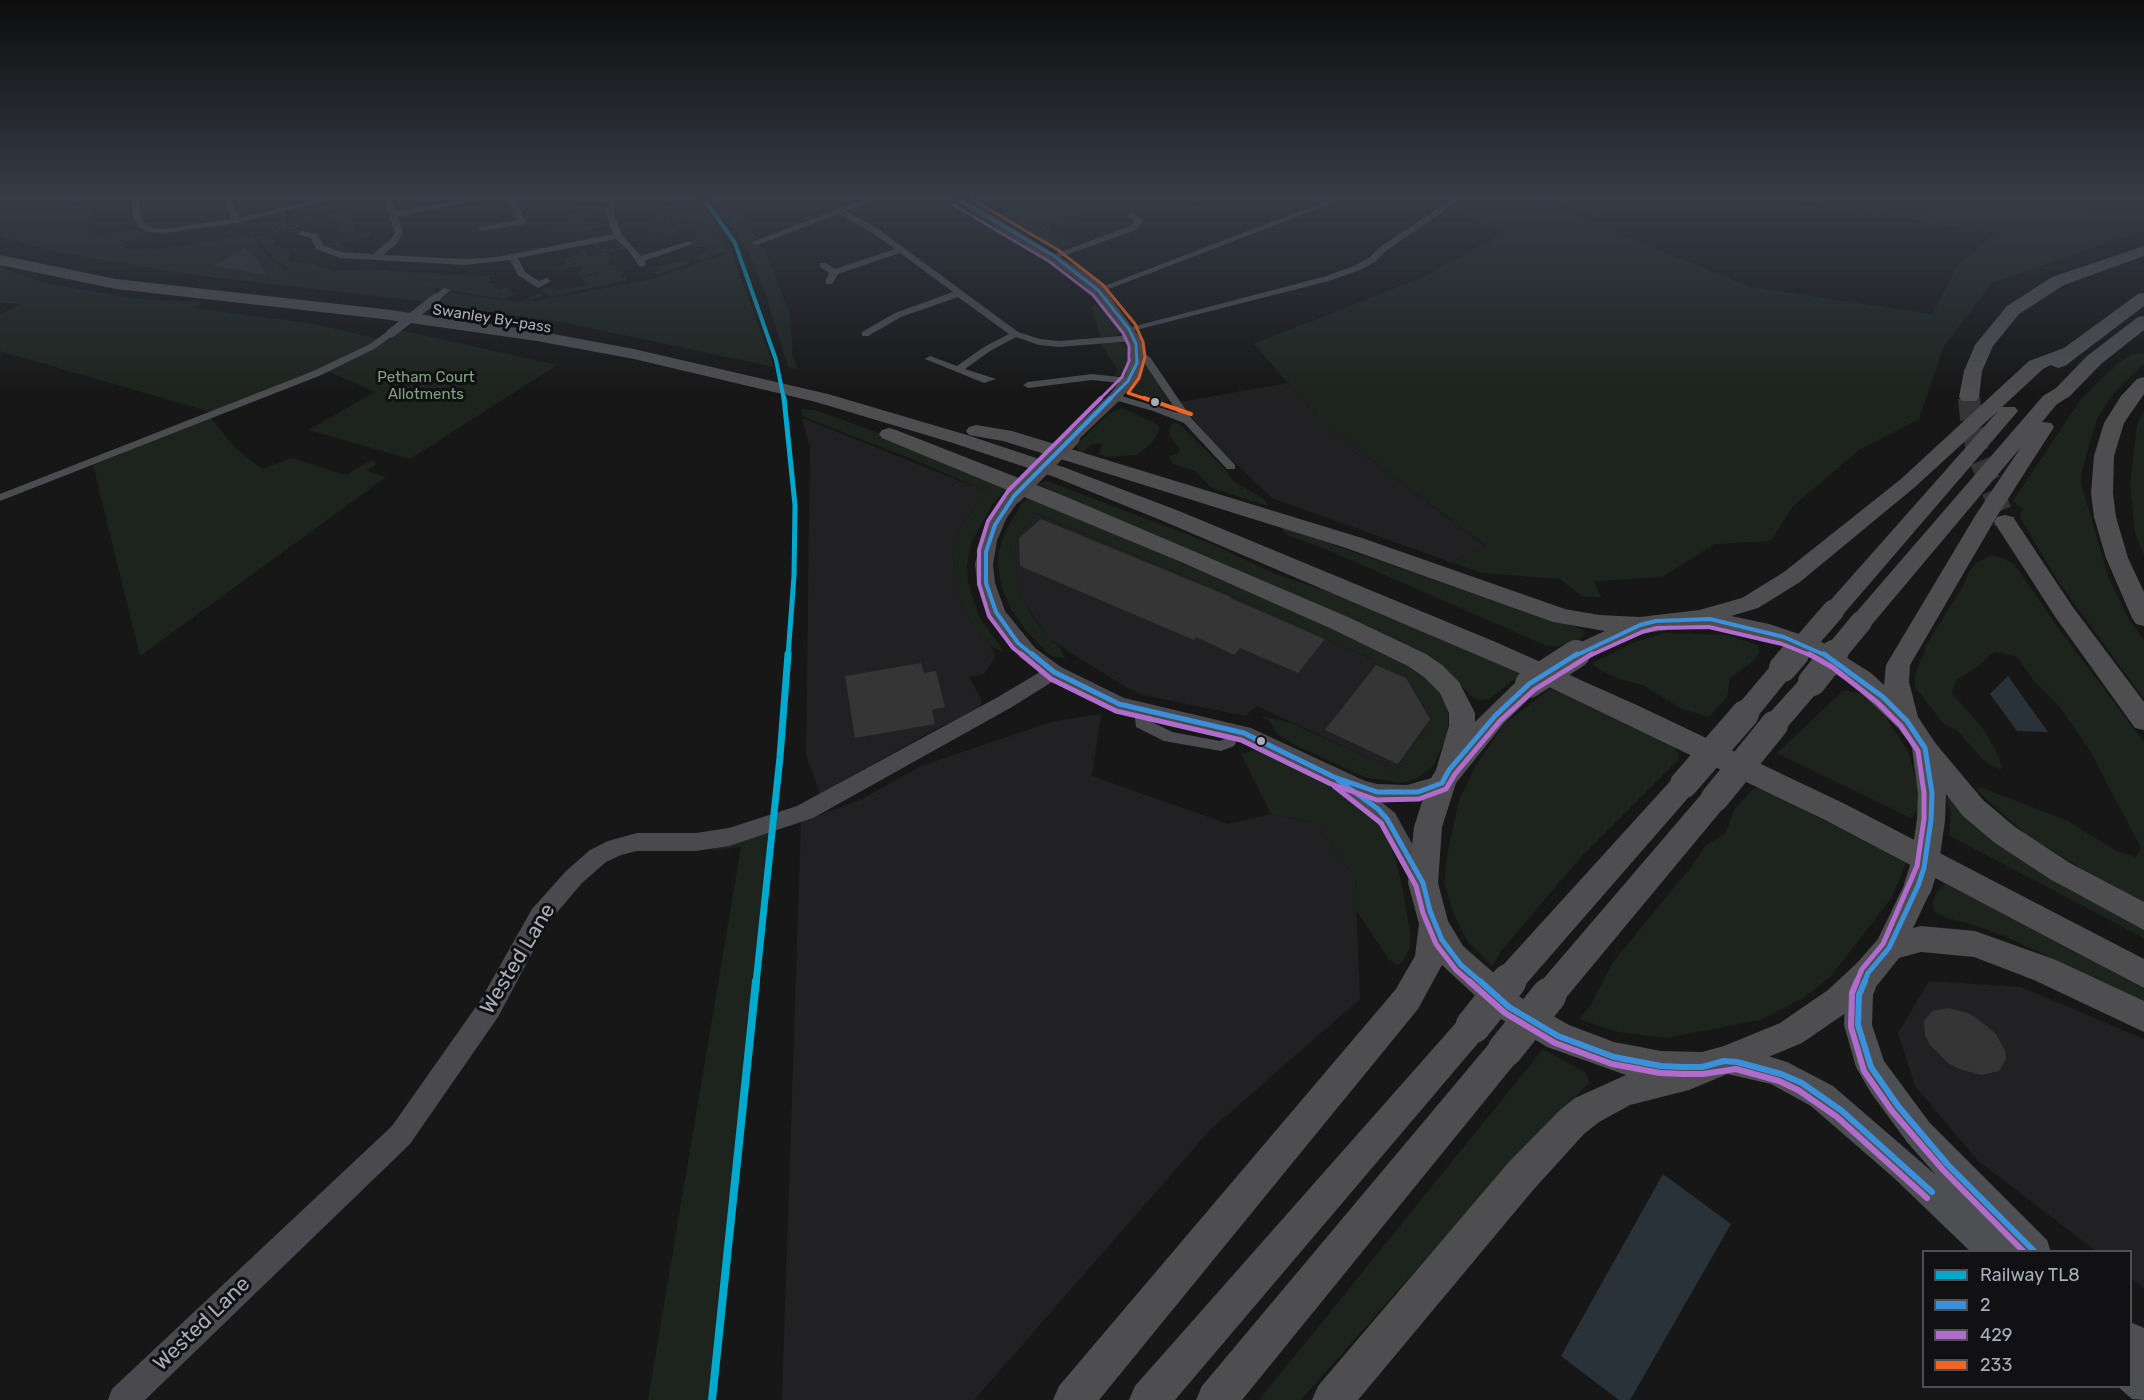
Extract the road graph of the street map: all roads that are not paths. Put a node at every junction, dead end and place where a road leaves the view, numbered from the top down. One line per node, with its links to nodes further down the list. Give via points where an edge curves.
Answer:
1 (21, 264): 22 (highway, Swanley By-pass, via 116,284 383,314)
2 (77, 264): 35 (highway, Swanley By-pass, via 550,328 702,358)
3 (517, 264): 12 (street, via 521,273 538,285)
4 (858, 264): 11 (street)
5 (920, 264): 16 (street)
6 (1065, 264): 15 (main road)
7 (1166, 264): 15 (street)
8 (1362, 264): 20 (street, via 1314,282)
9 (2106, 264): 33 (highway, via 2058,281 2013,310 1984,345 1973,371)
10 (822, 265): 11 (street)
11 (834, 272): 13 (street)
12 (547, 281)
13 (829, 282)
14 (447, 290): 37 (street, bridge, via 373,346 315,374)
15 (1098, 290): 20 (main road)
16 (957, 294): 19 (street, via 898,315); 21 (street)
17 (2144, 298): 23 (highway)
18 (2144, 321): 31 (highway, via 2094,360)
19 (865, 333)
20 (1131, 333): 21 (street, via 1059,344); 24 (main road)
21 (1015, 334): 26 (street)
22 (578, 344): 48 (highway, via 747,387 895,436 1054,500 1408,655 1442,679 1462,713 1462,726); 56 (highway, via 821,398 960,439 1171,516 1448,631 1632,714 1835,812)
23 (2069, 352): 39 (highway, via 2036,365 1908,483 1792,577 1750,603); 67 (highway, bridge, via 1992,428)
24 (1137, 353): 28 (main road); 34 (street, via 1147,359)
25 (930, 359): 26 (street)
26 (958, 370): 27 (street)
27 (991, 379)
28 (1128, 381): 30 (street, via 1092,377); 32 (main road)
29 (2144, 383): 40 (highway, via 2114,423 2104,456 2102,493 2117,558)
30 (1028, 385)
31 (2063, 392): 44 (highway, via 1898,665 1896,682); 68 (highway, bridge, via 2050,400 1774,725)
32 (1115, 397): 34 (street); 42 (main road, bridge, via 1014,496 989,541 984,564 996,612 1028,653)
33 (1969, 397)
34 (1188, 421): 36 (street)
35 (976, 432): 41 (highway, via 1005,435 1191,491 1560,616); 54 (highway, via 1174,503 1520,648 1858,807)
36 (1231, 467)
37 (0, 498)
38 (2005, 522): 45 (highway, via 2064,612)
39 (1697, 618): 41 (highway); 44 (highway, via 1749,627 1811,647 1862,679)
40 (2144, 618)
41 (1640, 625): 48 (highway, bridge, via 1577,654 1529,684 1495,716)
42 (1054, 672): 43 (main road, via 1099,696); 65 (main road, Wested Lane, via 805,812 729,837 696,842 637,842 598,856 540,916 489,1009 402,1135)
43 (1141, 710): 46 (street, via 1142,723 1169,736 1221,747); 49 (main road, via 1244,733)
44 (1907, 721): 47 (highway)
45 (2144, 721)
46 (1229, 742)
47 (1925, 748): 51 (highway, via 1973,808 2005,835 2053,867); 53 (highway, bridge, via 1932,793 1924,868)
48 (1445, 776): 49 (main road, via 1418,792 1377,792); 50 (highway, via 1428,827)
49 (1334, 777): 50 (main road, via 1387,819)
50 (1423, 883): 52 (highway)
51 (2144, 917)
52 (1434, 924): 58 (highway, via 1452,955 1476,978 1509,1007 1558,1036 1614,1058 1661,1066); 66 (highway, via 1430,958 1407,999)
53 (1889, 948): 55 (highway); 57 (highway, via 1921,939 1975,944 2045,970)
54 (2144, 953)
55 (1868, 973): 58 (highway, via 1839,1000 1791,1033); 60 (main road, via 1859,995 1858,1025 1881,1083 1948,1166)
56 (2144, 974)
57 (2144, 1017)
58 (1713, 1064): 59 (main road, via 1749,1064 1778,1072 1822,1096); 69 (highway, via 1682,1077 1624,1091 1572,1122 1521,1176)
59 (1994, 1250)
60 (2034, 1250)
61 (2132, 1341): 62 (main road)
62 (2144, 1350)
63 (2132, 1378): 64 (main road)
64 (2144, 1388)
65 (123, 1400)
66 (1073, 1400)
67 (1149, 1400)
68 (1216, 1400)
69 (1332, 1400)

